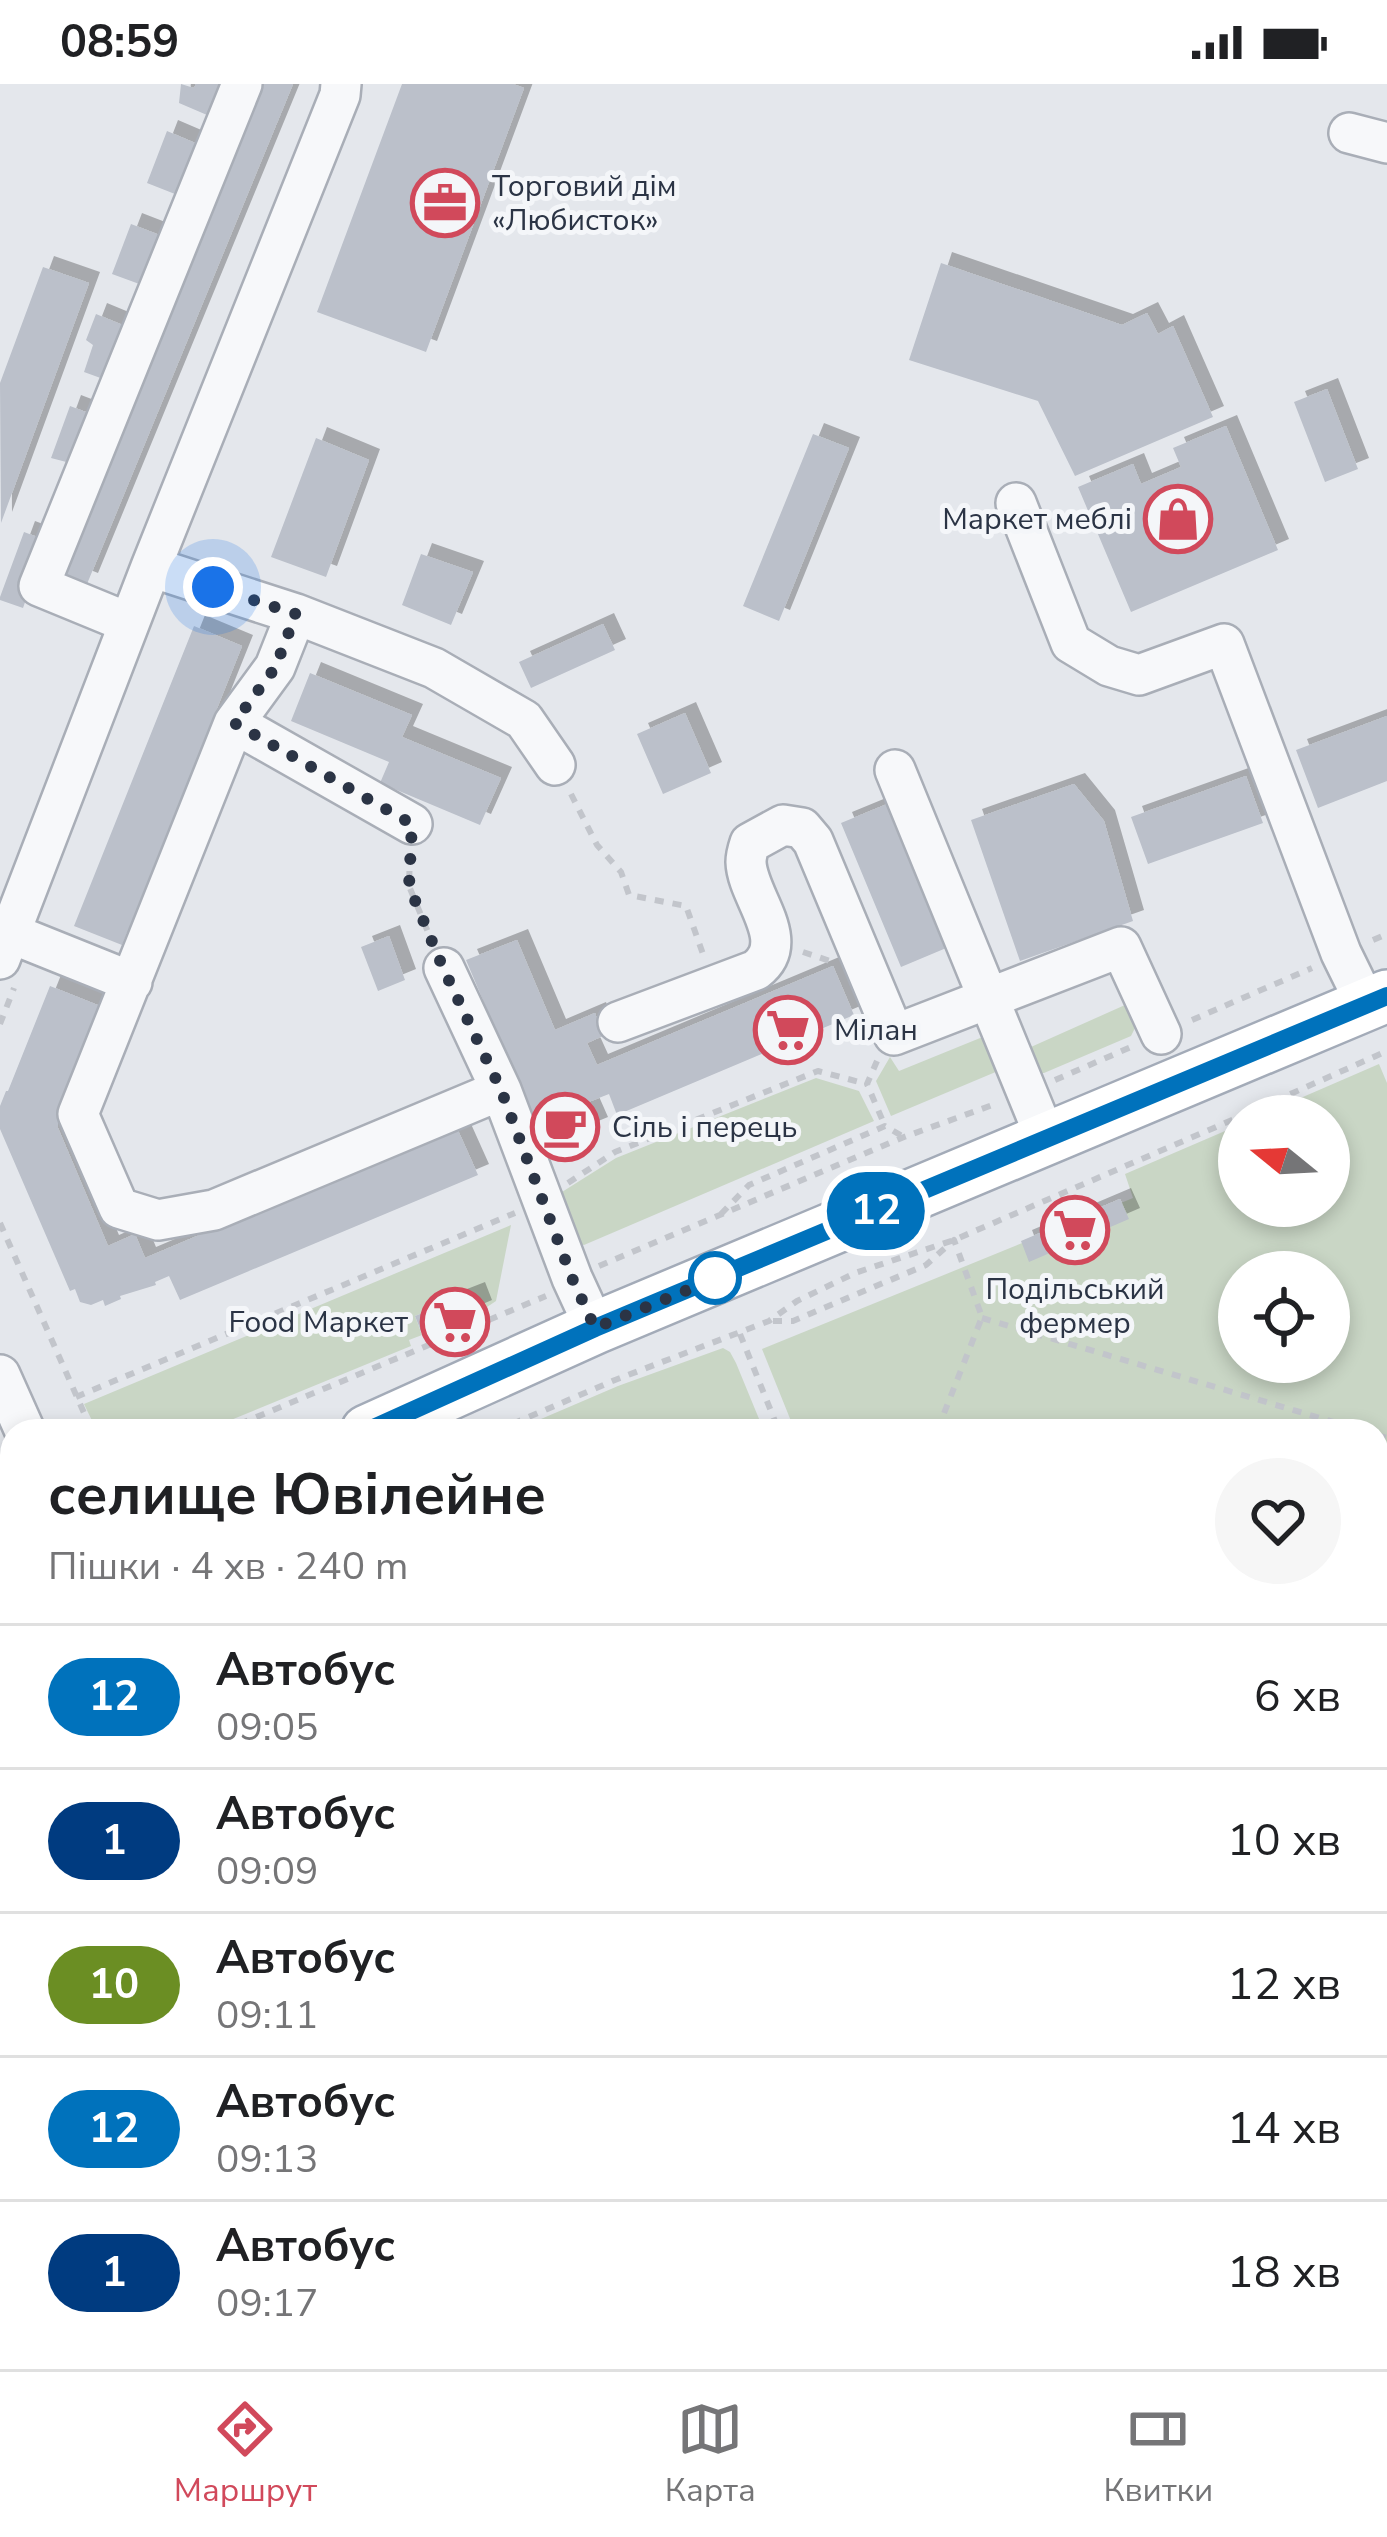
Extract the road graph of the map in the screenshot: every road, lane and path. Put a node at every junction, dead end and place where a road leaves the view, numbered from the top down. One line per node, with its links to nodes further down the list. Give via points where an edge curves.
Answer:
1 (242, 84): 6 (street, via 39,586)
2 (341, 84): 4 (street)
3 (1016, 503): 13 (street, via 1071,643 1139,675 1224,644)
4 (151, 567): 5 (street); 6 (street)
5 (296, 614): 7 (street, via 275,668); 8 (street, via 482,694 524,720)
6 (129, 623): 12 (street)
7 (234, 723): 10 (street); 15 (street)
8 (555, 764): 16 (path, via 629,895 686,906)
9 (895, 770): 17 (street)
10 (412, 824): 14 (path, via 409,886)
11 (1387, 934): 13 (path)
12 (5, 946): 15 (street)
13 (1341, 953): 18 (street); 20 (path)
14 (443, 968): 23 (street)
15 (132, 982): 23 (street, via 78,1114 119,1208 158,1220 214,1210)
16 (713, 986): 17 (street, via 766,962 772,938 746,859 750,843 783,824 802,828 813,842 894,1035); 19 (street)
17 (987, 998): 20 (street, via 1121,947); 25 (street)
18 (1377, 1000): 25 (main road)
19 (618, 1022)
20 (1161, 1034): 25 (path)
21 (1387, 1051): 24 (path)
22 (867, 1084): 28 (path, via 818,1071 615,1152)
23 (501, 1090): 28 (street)
24 (1287, 1095)
25 (1036, 1116): 27 (path); 35 (main road)
26 (1218, 1126): 31 (path)
27 (904, 1137): 29 (path); 29 (path, via 885,1126 749,1186)
28 (542, 1197): 32 (street); 38 (path)
29 (718, 1216): 32 (path)
30 (0, 1223): 38 (path)
31 (954, 1240): 33 (path); 34 (path, via 855,1273); 34 (path, via 926,1265 793,1321)
32 (572, 1278): 35 (street); 41 (path, via 544,1298)
33 (982, 1318): 45 (path); 46 (path)
34 (769, 1322): 36 (path)
35 (595, 1328): 42 (main road)
36 (740, 1334): 43 (path); 44 (path)
37 (0, 1376): 39 (street)
38 (76, 1397): 40 (path)
39 (20, 1419)
40 (86, 1419)
41 (252, 1419)
42 (394, 1419)
43 (524, 1419)
44 (774, 1419)
45 (942, 1419)
46 (1323, 1419)

